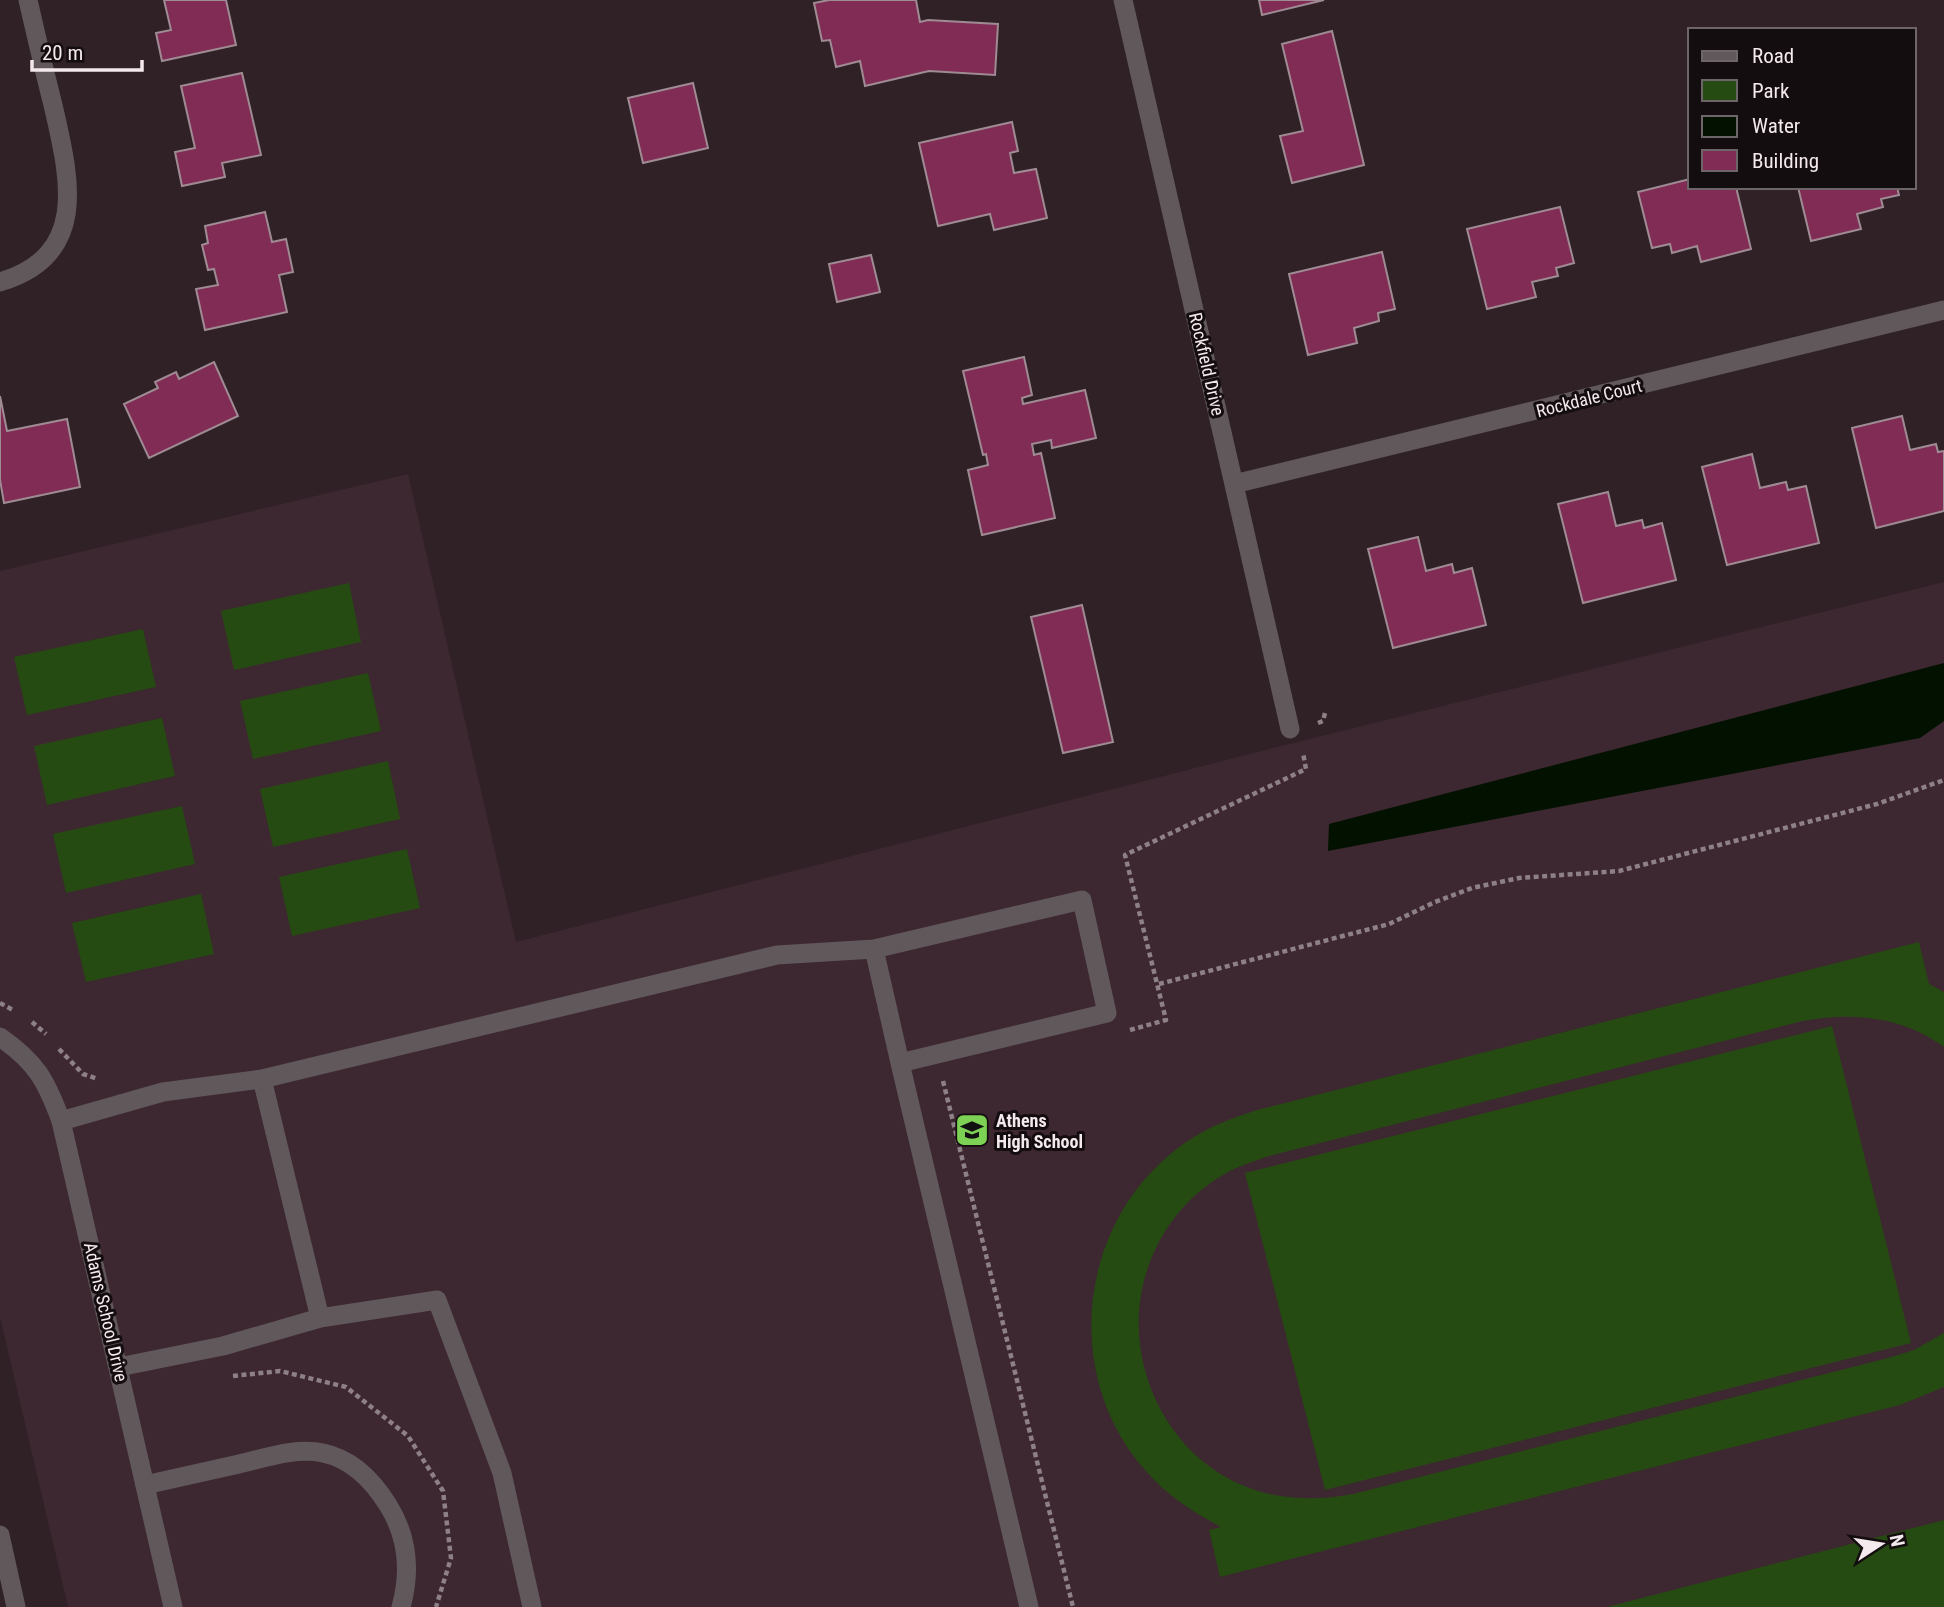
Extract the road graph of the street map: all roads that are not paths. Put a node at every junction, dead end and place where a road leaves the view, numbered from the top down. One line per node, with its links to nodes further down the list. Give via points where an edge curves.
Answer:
1 (28, 0): 3 (street, via 67,165 69,200 64,228 50,252)
2 (1123, 0): 5 (street, Rockfield Drive)
3 (0, 282)
4 (1944, 310): 5 (street, Rockdale Court)
5 (1234, 484): 6 (street, Rockfield Drive)
6 (1290, 729)
7 (874, 949): 9 (street); 9 (street, via 1082,900 1085,912 1107,1013); 10 (street, via 777,955)
8 (0, 1037): 11 (street, Adams School Drive, via 23,1053 41,1075)
9 (900, 1063): 20 (street)
10 (262, 1079): 11 (street, via 163,1091); 12 (street)
11 (61, 1121): 13 (street, Adams School Drive)
12 (320, 1318): 13 (street, via 223,1346); 19 (street, via 437,1300 502,1473)
13 (119, 1367): 14 (street, Adams School Drive)
14 (145, 1485): 17 (street, Adams School Drive); 18 (street, via 290,1453 321,1452 340,1459 376,1487 399,1525 408,1564)
15 (0, 1535): 16 (street)
16 (16, 1607)
17 (173, 1607)
18 (401, 1607)
19 (533, 1607)
20 (1029, 1607)

